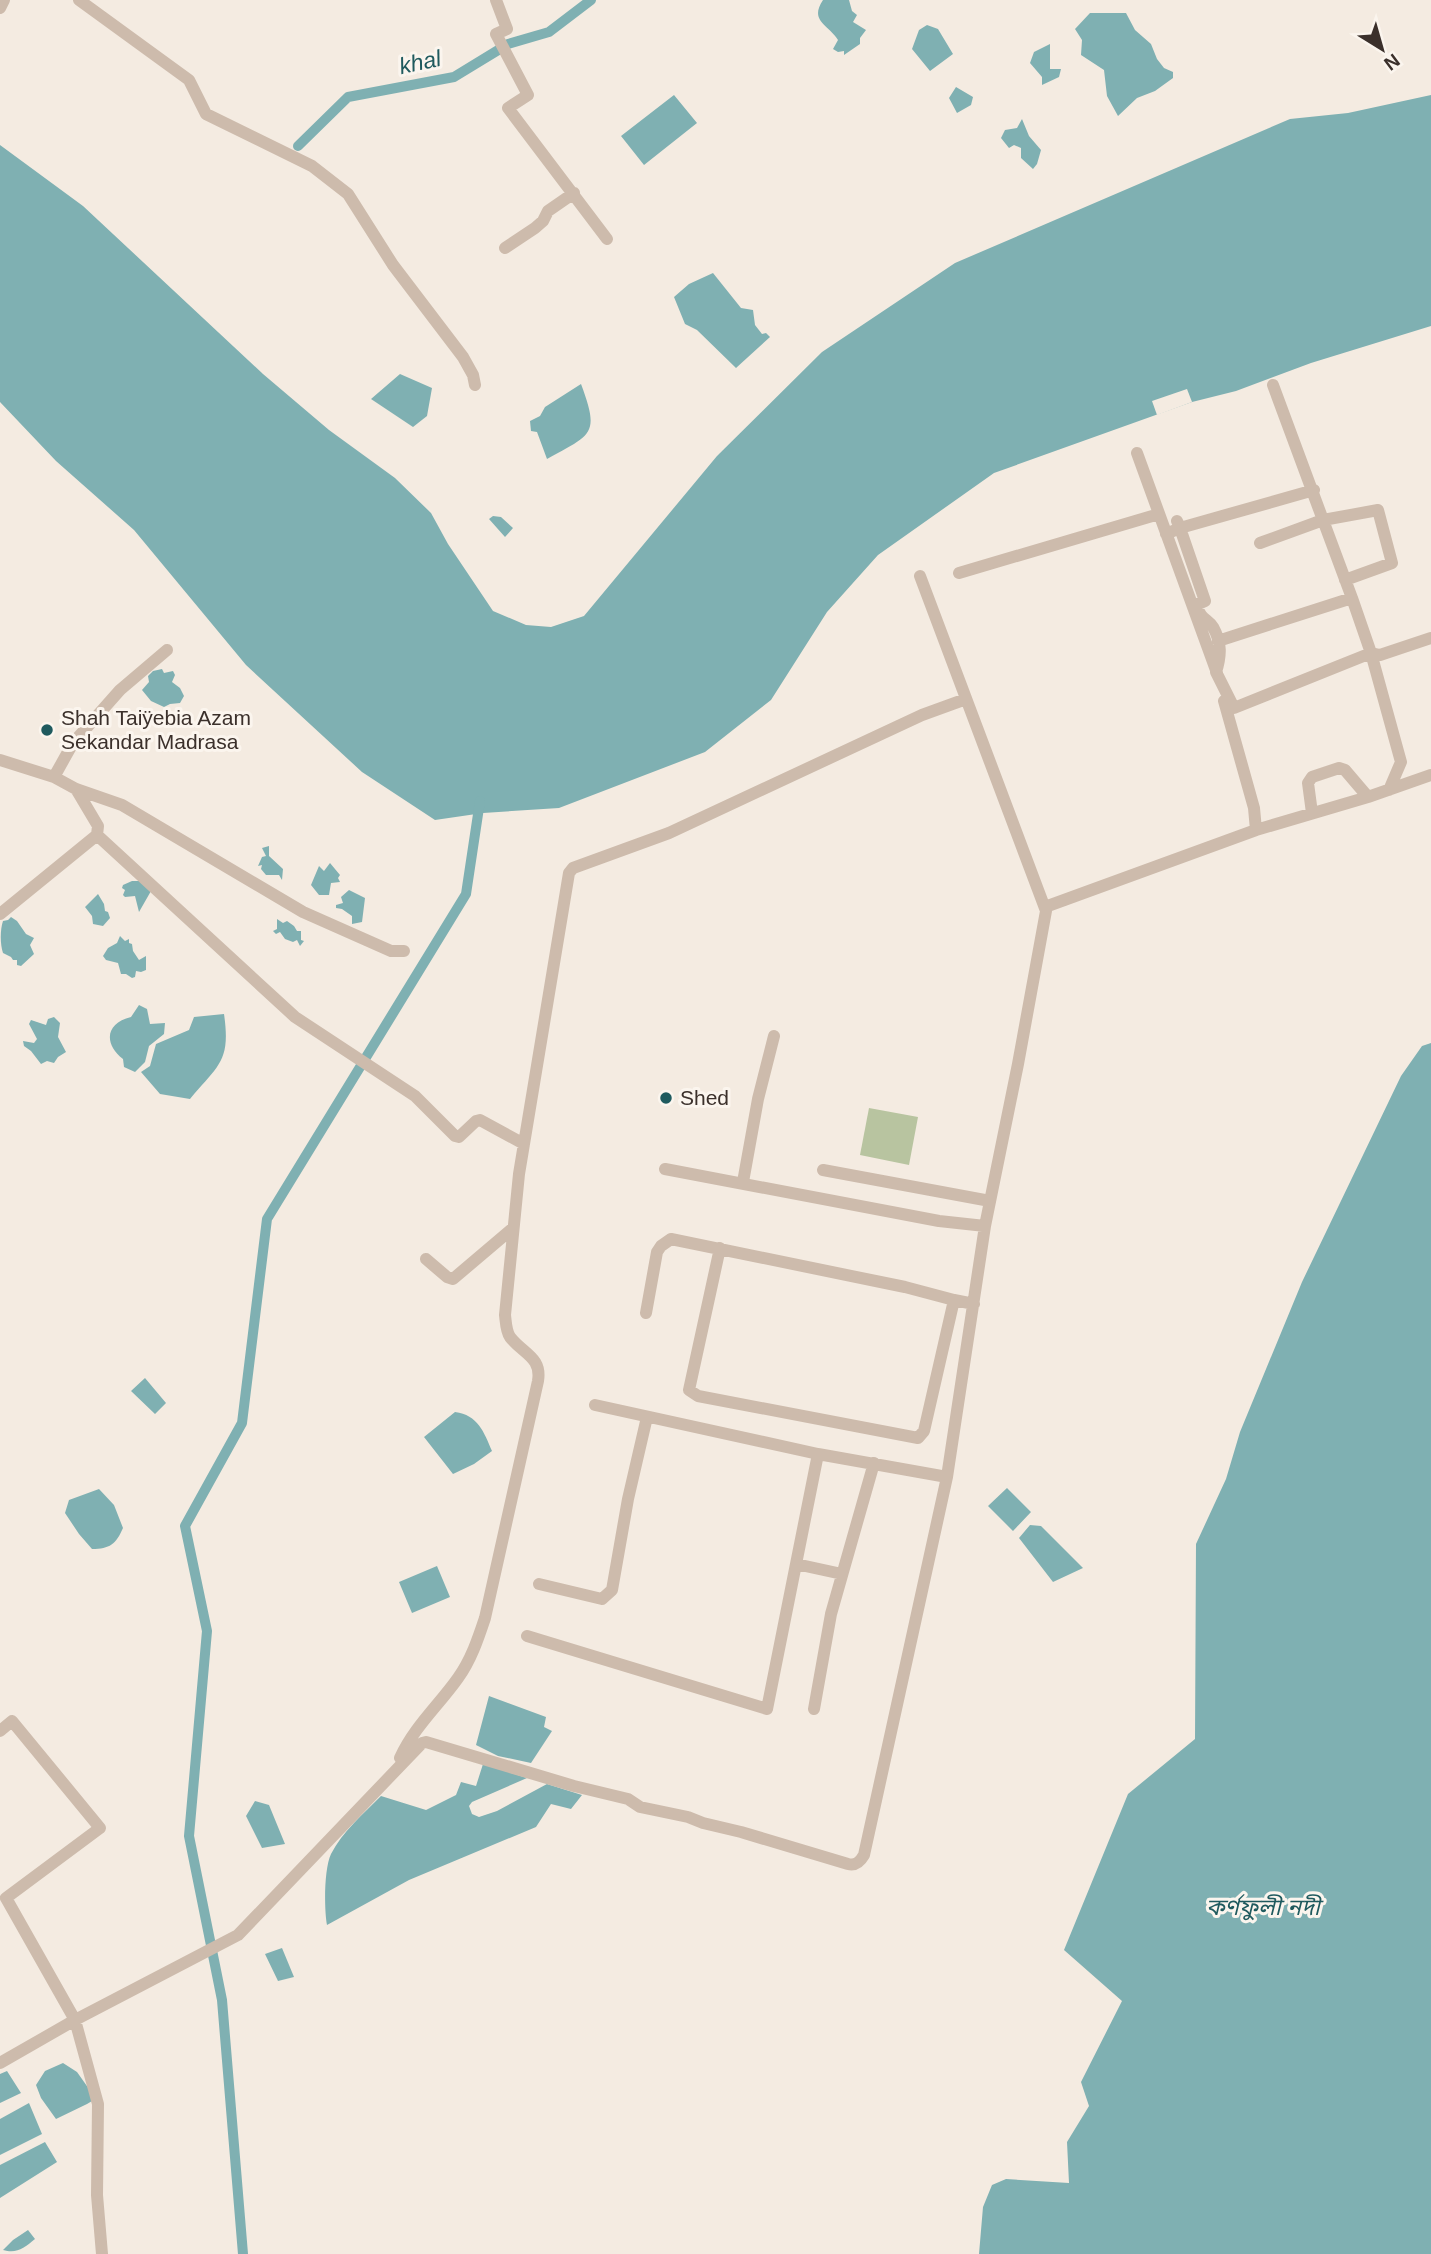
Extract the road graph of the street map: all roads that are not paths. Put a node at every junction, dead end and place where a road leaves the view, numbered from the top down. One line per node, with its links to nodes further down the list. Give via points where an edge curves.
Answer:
1 (4, 0): 4 (street)
2 (79, 0): 8 (street, via 189,80 206,114 312,166 348,194 393,265 463,357)
3 (496, 0): 5 (street, via 507,29 496,34 528,94 508,108)
4 (0, 8)
5 (573, 193): 6 (street); 7 (street, via 548,211 535,229)
6 (607, 239)
7 (505, 248)
8 (475, 386)
9 (1273, 386): 11 (street)
10 (1137, 453): 12 (street)
11 (1314, 490): 13 (street); 14 (street)
12 (1159, 514): 15 (street); 17 (street)
13 (1323, 520): 16 (street); 19 (street); 19 (street, via 1378,510 1392,563)
14 (1179, 525): 15 (street); 22 (street, via 1205,601 1196,605)
15 (1166, 534): 25 (street)
16 (1259, 543)
17 (960, 573)
18 (920, 576): 26 (street)
19 (1345, 580): 20 (street)
20 (1352, 598): 22 (street); 24 (street)
21 (1431, 638): 24 (street, via 1380,655)
22 (1218, 640): 25 (street, via 1222,652)
23 (167, 650): 29 (street, via 120,690 73,743)
24 (1371, 653): 25 (street, via 1234,708); 31 (street, via 1401,762)
25 (1216, 672): 34 (street)
26 (966, 699): 36 (street); 40 (street, via 922,715 669,833 573,868)
27 (0, 760): 29 (street)
28 (1431, 775): 31 (street)
29 (54, 777): 30 (street)
30 (76, 789): 35 (street, via 98,826); 38 (street, via 122,805 303,912 391,951)
31 (1389, 790): 32 (street)
32 (1368, 797): 33 (street); 33 (street, via 1346,769 1339,768 1311,777)
33 (1312, 813): 34 (street)
34 (1256, 830): 36 (street)
35 (97, 835): 37 (street); 40 (street, via 295,1017 415,1096 454,1136 460,1137 478,1120)
36 (1045, 907): 44 (street)
37 (0, 914)
38 (404, 951)
39 (774, 1037): 43 (street)
40 (524, 1144): 46 (street)
41 (665, 1169): 43 (street)
42 (823, 1170): 44 (street)
43 (743, 1182): 45 (street)
44 (990, 1201): 45 (street)
45 (985, 1226): 50 (street)
46 (513, 1228): 48 (street, via 453,1279); 63 (street, via 506,1325 509,1335 540,1370 503,1541 472,1654 411,1737)
47 (719, 1248): 49 (street); 49 (street, via 689,1390 698,1396 918,1438 924,1431); 51 (street, via 671,1239 661,1246)
48 (426, 1258)
49 (954, 1300): 50 (street)
50 (974, 1304): 56 (street)
51 (646, 1313)
52 (596, 1405): 53 (street)
53 (647, 1417): 54 (street); 59 (street, via 612,1590 603,1598)
54 (818, 1454): 55 (street); 57 (street)
55 (874, 1462): 56 (street); 58 (street)
56 (947, 1477): 63 (street, via 864,1855 853,1866 426,1742)
57 (796, 1564): 58 (street); 60 (street, via 767,1709)
58 (842, 1574): 61 (street)
59 (539, 1584)
60 (527, 1636)
61 (814, 1709)
62 (0, 1731): 64 (street, via 12,1721 100,1828 6,1898)
63 (394, 1772): 64 (street, via 238,1935)
64 (75, 2020): 65 (street); 66 (street, via 98,2104)
65 (0, 2063)
66 (102, 2254)

